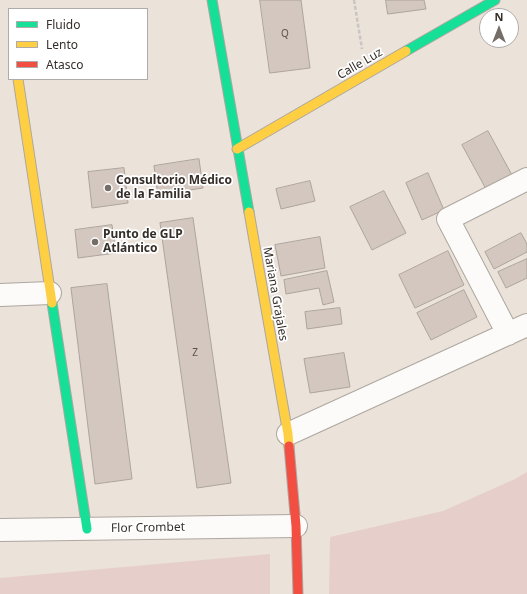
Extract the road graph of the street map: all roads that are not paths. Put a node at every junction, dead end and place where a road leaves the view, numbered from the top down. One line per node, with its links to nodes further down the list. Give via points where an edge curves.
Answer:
1 (212, 0): 4 (street, Mariana Grajales)
2 (495, 0): 4 (street, Calle Luz)
3 (18, 80): 6 (street)
4 (237, 149): 9 (street, Mariana Grajales)
5 (527, 179): 8 (street, via 448,219)
6 (50, 293): 7 (street); 11 (street)
7 (0, 295)
8 (518, 329): 9 (street)
9 (288, 434): 10 (street, Mariana Grajales)
10 (296, 526): 11 (street, Flor Crombet); 13 (street, Mariana Grajales)
11 (87, 529): 12 (street, Flor Crombet)
12 (0, 530)
13 (298, 594)

